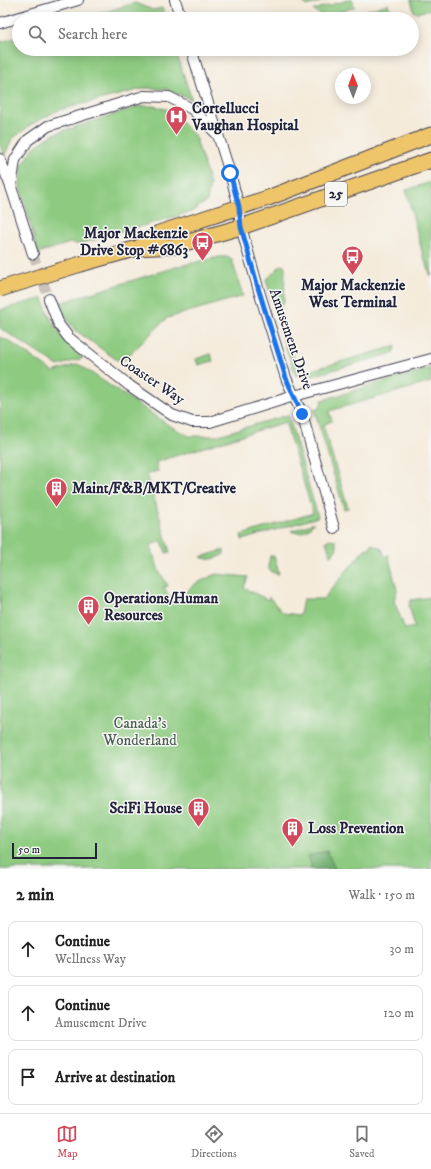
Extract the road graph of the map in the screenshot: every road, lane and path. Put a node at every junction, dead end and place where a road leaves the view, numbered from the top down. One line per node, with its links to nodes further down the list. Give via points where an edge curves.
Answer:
1 (78, 0): 3 (street)
2 (175, 0): 4 (street)
3 (37, 12)
4 (179, 12)
5 (12, 19): 6 (street)
6 (0, 23)
7 (193, 56): 9 (street, Amusement Drive)
8 (431, 135): 13 (main road, 25)
9 (219, 136): 12 (street, via 192,109 169,97 144,96 48,126 28,140 15,160); 13 (street, Amusement Drive)
10 (0, 159): 12 (street)
11 (431, 160): 14 (main road, 25)
12 (11, 187): 16 (street)
13 (239, 207): 14 (street, Amusement Drive); 15 (main road, 25, via 159,232)
14 (241, 227): 15 (main road, 25, via 174,246); 20 (street, Amusement Drive)
15 (138, 248): 17 (main road, 25, bridge)
16 (33, 254)
17 (0, 289)
18 (49, 299): 20 (street, Coaster Way, via 59,325 69,338 172,415 192,422 210,422)
19 (431, 358): 20 (street, Coaster Way)
20 (294, 396): 21 (street, Amusement Drive, via 302,414)
21 (334, 528)

